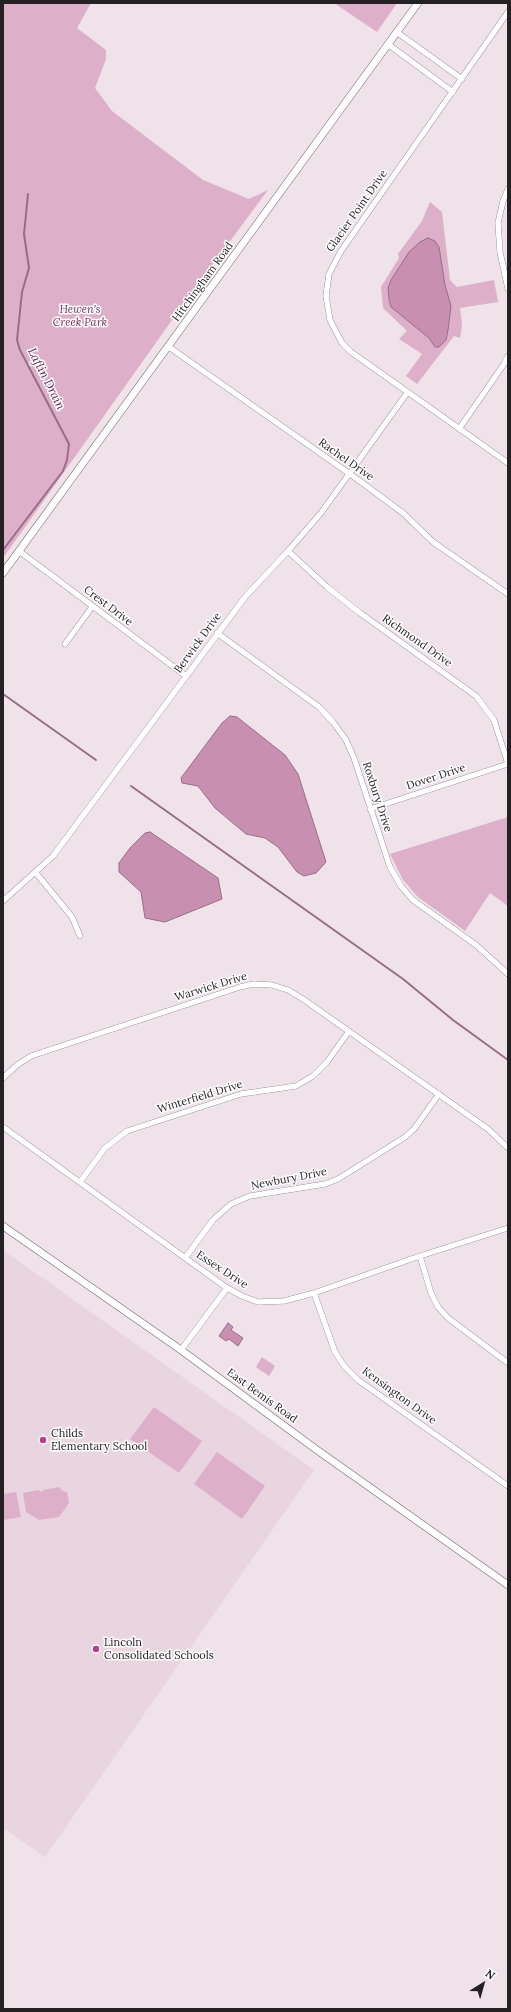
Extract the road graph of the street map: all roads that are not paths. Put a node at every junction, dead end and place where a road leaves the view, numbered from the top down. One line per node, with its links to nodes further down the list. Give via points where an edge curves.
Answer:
1 (418, 3): 3 (street, Hitchingham Road)
2 (508, 12): 5 (street, Glacier Point Drive)
3 (398, 33): 4 (street, Hitchingham Road); 5 (street)
4 (389, 45): 6 (street); 9 (street, Hitchingham Road)
5 (462, 79): 6 (street, Glacier Point Drive)
6 (453, 92): 11 (street, Glacier Point Drive, via 341,251 333,264 327,285 330,320 342,342 356,356)
7 (508, 189): 8 (street, via 498,223 500,252)
8 (508, 285)
9 (169, 347): 14 (street, Rachel Drive); 15 (street, Hitchingham Road)
10 (508, 356): 12 (street)
11 (407, 393): 12 (street, Glacier Point Drive); 14 (street, Berwick Drive)
12 (459, 429): 13 (street, Glacier Point Drive)
13 (508, 463)
14 (349, 474): 16 (street, Berwick Drive, via 321,513); 18 (street, Rachel Drive, via 402,513 433,542)
15 (19, 551): 17 (street, Hitchingham Road); 19 (street, Crest Drive)
16 (288, 551): 20 (street, Berwick Drive, via 245,597); 23 (street, Richmond Drive, via 348,604 476,696 494,720)
17 (3, 573)
18 (508, 594)
19 (92, 607): 21 (street); 22 (street, Crest Drive)
20 (217, 633): 22 (street, Berwick Drive); 24 (street, Roxbury Drive, via 319,707 333,722 349,746)
21 (65, 644)
22 (186, 676): 25 (street, Berwick Drive, via 53,856)
23 (508, 764): 24 (street, Dover Drive)
24 (370, 809): 28 (street, Roxbury Drive, via 390,868 401,886 413,900 476,945)
25 (36, 873): 26 (street, Berwick Drive); 27 (street, via 72,917)
26 (3, 901)
27 (80, 936)
28 (508, 974)
29 (349, 1031): 30 (street, Warwick Drive, via 288,990 272,985 254,984 31,1056); 31 (street, Warwick Drive); 34 (street, Winterfield Drive, via 327,1062 313,1076 296,1086 241,1094 127,1131 105,1148)
30 (3, 1078)
31 (439, 1094): 33 (street, Warwick Drive, via 488,1129); 38 (street, Newbury Drive, via 414,1129 405,1137 338,1179 325,1184 250,1196 231,1204 213,1220)
32 (3, 1127): 34 (street, Essex Drive)
33 (508, 1148)
34 (80, 1182): 38 (street, Essex Drive)
35 (3, 1226): 41 (street, East Bemis Road)
36 (508, 1228): 37 (street, Essex Drive)
37 (420, 1256): 40 (street, Essex Drive); 42 (street, via 438,1307 448,1318)
38 (185, 1258): 39 (street, Essex Drive)
39 (227, 1288): 40 (street, Essex Drive, via 258,1302 284,1301); 41 (street)
40 (314, 1294): 43 (street, Kensington Drive, via 334,1352 358,1380)
41 (181, 1350): 44 (street, East Bemis Road, via 317,1450)
42 (508, 1362)
43 (508, 1486)
44 (508, 1584)

